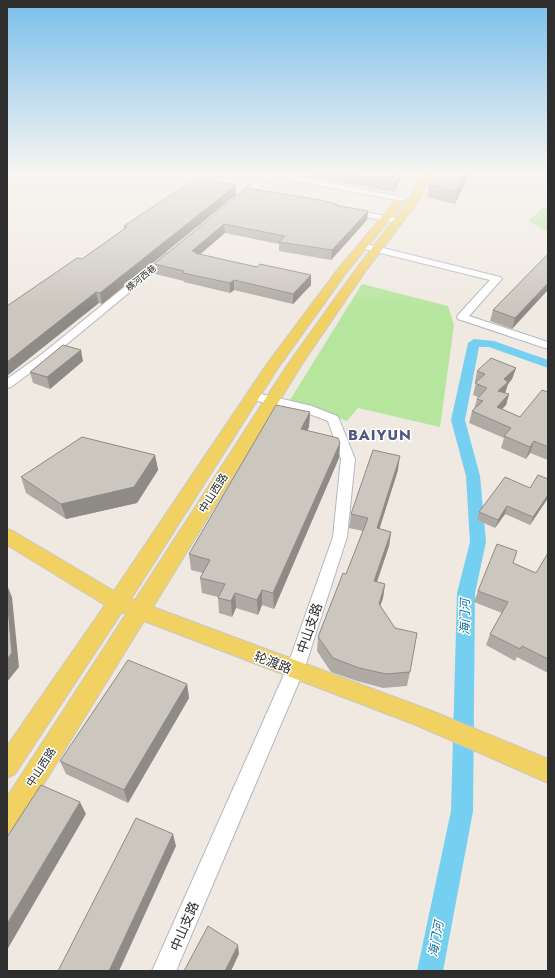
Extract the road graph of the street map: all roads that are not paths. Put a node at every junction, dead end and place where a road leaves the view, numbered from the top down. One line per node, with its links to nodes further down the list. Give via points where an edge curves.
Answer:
1 (382, 218): 3 (street)
2 (395, 218): 3 (main road, 中山西路)
3 (393, 220): 4 (main road, 中山西路)
4 (370, 248): 6 (street, via 497,279 462,317); 8 (main road, 中山西路, via 338,278); 9 (main road, 中山西路)
5 (175, 250): 7 (street, 横河西巷, via 46,356)
6 (548, 346)
7 (7, 384)
8 (252, 396): 9 (street, 中山支路); 11 (main road, 中山西路)
9 (271, 401): 12 (main road, 中山西路); 13 (street, 中山支路, via 308,409 333,419 348,459 340,538)
10 (7, 536): 11 (main road, 轮渡路)
11 (117, 602): 12 (main road, 轮渡路); 14 (main road, 中山西路)
12 (140, 611): 13 (main road, 轮渡路); 16 (main road, 中山西路)
13 (295, 670): 15 (main road, 轮渡路, via 424,718); 17 (street, 中山支路)
14 (7, 766)
15 (548, 771)
16 (7, 820)
17 (164, 971)

